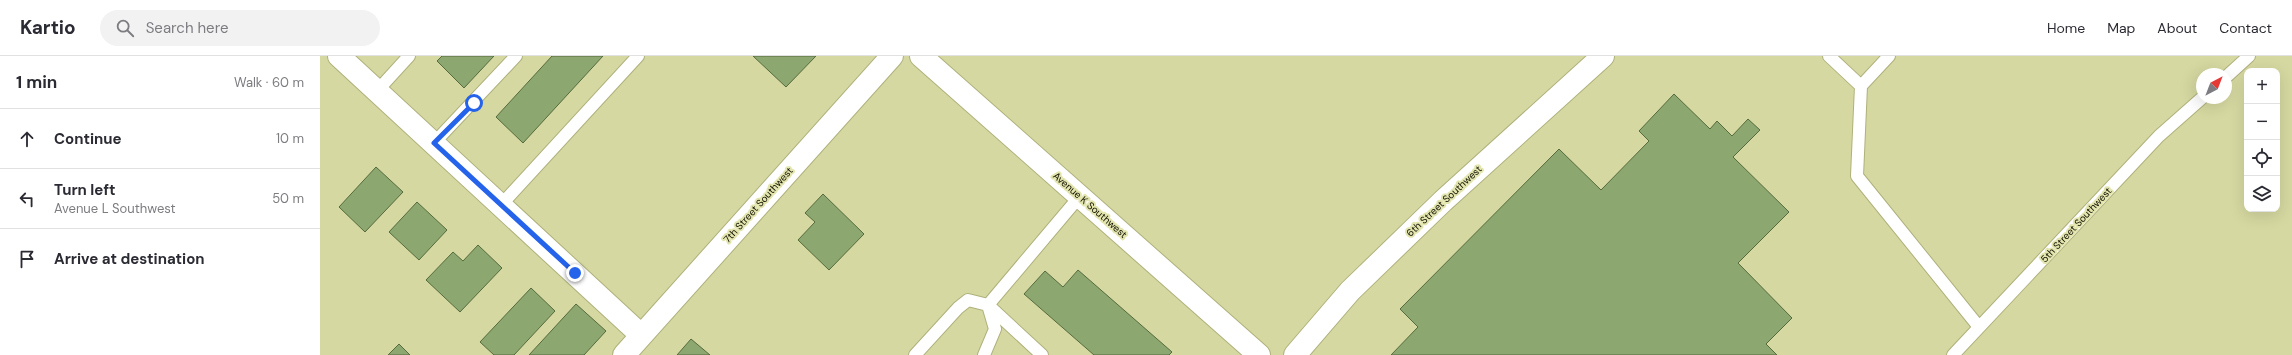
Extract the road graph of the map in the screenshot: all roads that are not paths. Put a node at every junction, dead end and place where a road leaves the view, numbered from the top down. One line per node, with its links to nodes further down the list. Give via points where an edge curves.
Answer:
1 (339, 56): 13 (street)
2 (409, 56): 13 (lane)
3 (516, 56): 15 (lane)
4 (638, 56): 17 (lane)
5 (892, 56): 20 (street, 7th Street Southwest)
6 (921, 56): 16 (street, Avenue K Southwest)
7 (1603, 56): 26 (street, 6th Street Southwest, via 1426,217 1350,291)
8 (1829, 56): 12 (lane)
9 (1889, 56): 12 (lane)
10 (2249, 56): 11 (lane)
11 (2232, 71)
12 (1861, 86): 19 (lane, via 1856,176)
13 (377, 91): 15 (street)
14 (2196, 103): 19 (lane, 5th Street Southwest, via 2159,136)
15 (434, 143): 17 (street)
16 (1080, 196): 18 (lane); 25 (street, Avenue K Southwest)
17 (501, 205): 20 (street)
18 (988, 306): 22 (lane, via 968,300); 23 (lane, via 995,328); 24 (lane)
19 (1979, 327): 27 (lane, 5th Street Southwest)
20 (641, 335): 21 (street, 7th Street Southwest)
21 (624, 355)
22 (915, 355)
23 (984, 355)
24 (1042, 355)
25 (1259, 355)
26 (1295, 355)
27 (1953, 355)

